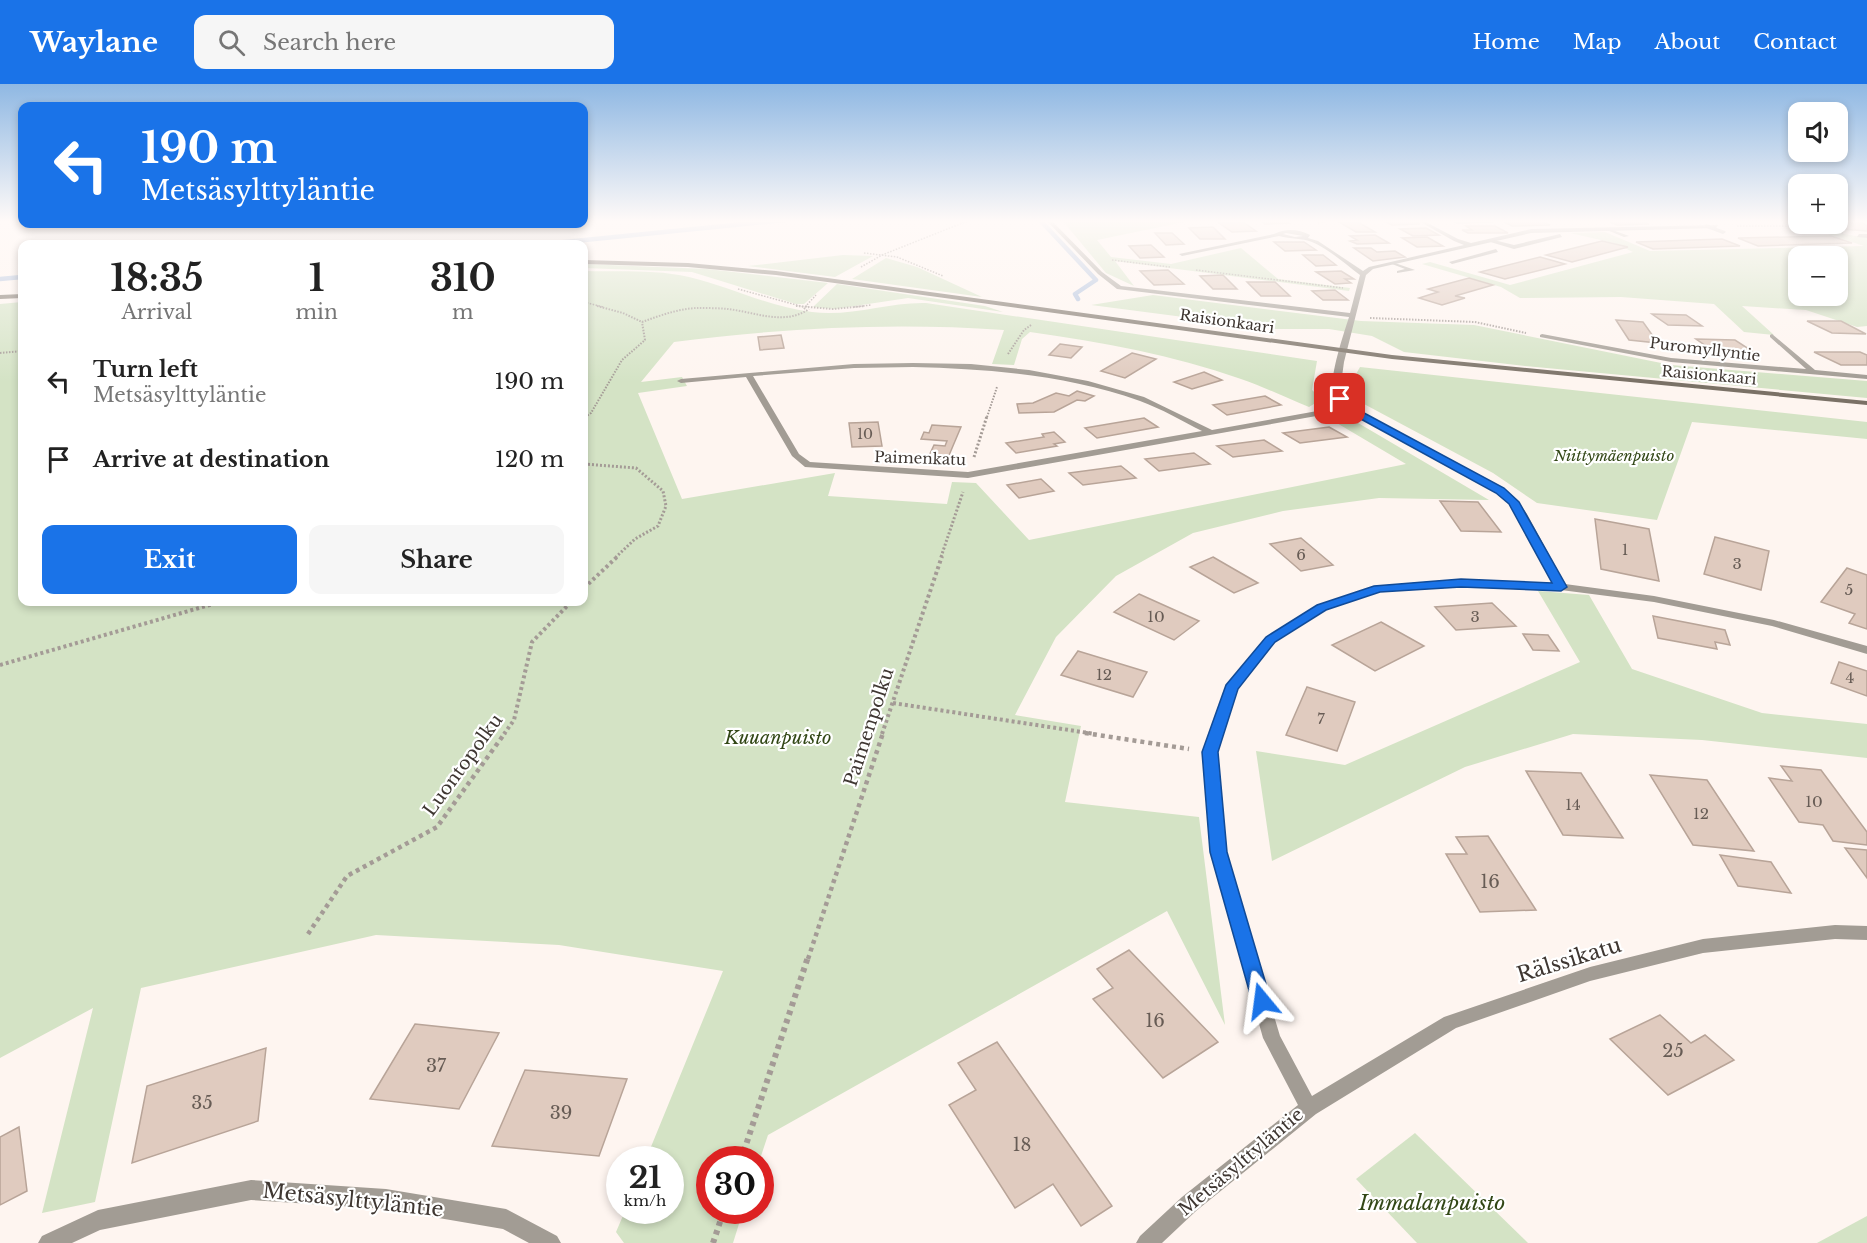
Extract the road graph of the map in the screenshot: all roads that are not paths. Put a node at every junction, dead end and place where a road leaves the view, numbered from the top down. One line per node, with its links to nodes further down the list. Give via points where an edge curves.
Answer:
1 (784, 274): 9 (main road, Raisionkaari)
2 (1101, 274): 6 (street, via 1119,288 1134,291)
3 (1364, 274): 6 (street)
4 (18, 296): 5 (main road)
5 (0, 297)
6 (1351, 315): 9 (street)
7 (1542, 336): 10 (street, Puromyllyntie, via 1671,360)
8 (1772, 336): 10 (street)
9 (1343, 350): 14 (main road, Raisionkaari); 15 (street, via 1336,391)
10 (1814, 373): 12 (street, Puromyllyntie)
11 (748, 374): 13 (street); 16 (street, via 876,366 1002,370 1120,392 1168,410); 16 (street, Paimenkatu, via 796,456 808,465 968,475)
12 (1867, 377)
13 (681, 381)
14 (1867, 403)
15 (1350, 408): 16 (street, Paimenkatu); 17 (street, via 1500,490 1514,502)
16 (1210, 432)
17 (1561, 587): 18 (street, via 1654,599 1774,623); 20 (street, Metsäsylttyläntie, via 1461,583 1378,589 1322,607 1270,640 1231,688 1210,752 1218,852 1272,1038)
18 (1867, 650)
19 (1867, 933): 20 (street, Rälssikatu, via 1835,932 1703,946 1590,974 1450,1022)
20 (1308, 1108): 23 (street, Metsäsylttyläntie)
21 (49, 1243): 22 (street, Metsäsylttyläntie, via 98,1220 251,1190 386,1199 506,1219)
22 (550, 1243)
23 (1146, 1243)

